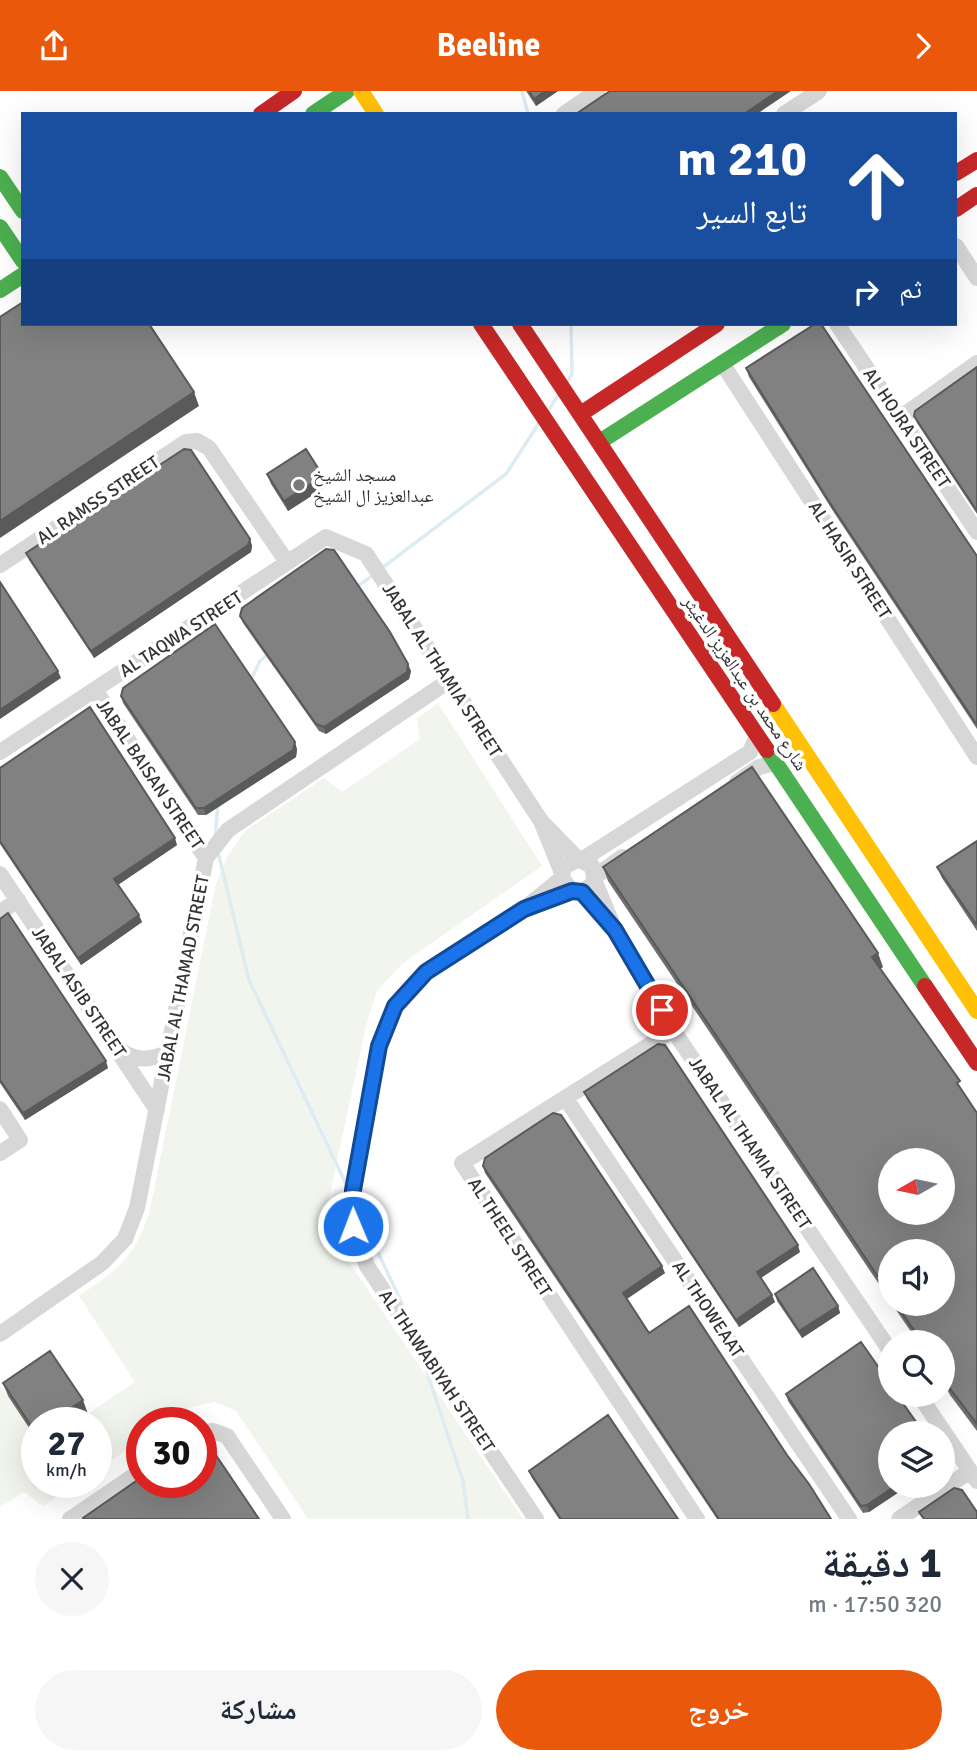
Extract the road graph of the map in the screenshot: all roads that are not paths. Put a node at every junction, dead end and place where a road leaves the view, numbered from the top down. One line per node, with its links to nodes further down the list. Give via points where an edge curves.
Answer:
1 (294, 91): 7 (street)
2 (347, 91): 6 (street)
3 (597, 91): 10 (street)
4 (819, 91): 11 (street)
5 (365, 93): 9 (street)
6 (333, 102): 8 (street)
7 (264, 112)
8 (316, 112)
9 (375, 112)
10 (567, 112)
11 (787, 112)
12 (977, 160): 13 (street)
13 (957, 172)
14 (0, 177): 16 (street)
15 (977, 195): 17 (street)
16 (21, 208)
17 (957, 208)
18 (0, 227): 20 (street)
19 (957, 248): 22 (street)
20 (21, 258)
21 (21, 276): 23 (street)
22 (977, 278)
23 (0, 289)
24 (482, 326): 40 (street, شارع محمد بن عبدالعزيز الدغيثر)
25 (521, 326): 31 (street, شارع محمد بن عبدالعزيز الدغيثر)
26 (707, 326): 31 (street)
27 (780, 326): 29 (street)
28 (838, 326): 32 (street, AL HOJRA STREET)
29 (722, 363): 33 (street); 42 (street, AL HASIR STREET)
30 (977, 363): 32 (street)
31 (582, 413): 33 (street, شارع محمد بن عبدالعزيز الدغيثر)
32 (901, 417): 34 (street, AL HOJRA STREET)
33 (601, 441): 46 (street, شارع محمد بن عبدالعزيز الدغيثر)
34 (977, 532)
35 (366, 554): 36 (street, AL TAQWA STREET, via 326,537); 38 (street, JABAL AL THAMIA STREET)
36 (287, 562): 37 (street, AL RAMSS STREET, via 209,448 197,441 186,442); 39 (street, AL TAQWA STREET)
37 (0, 565)
38 (450, 680): 45 (street, JABAL AL THAMIA STREET); 49 (street, JABAL AL THAMAD STREET, via 228,830)
39 (95, 690): 41 (street, AL TAQWA STREET); 49 (street, JABAL BAISAN STREET)
40 (757, 736): 43 (street, شارع محمد بن عبدالعزيز الدغيثر); 50 (street, via 750,752)
41 (0, 752)
42 (977, 757)
43 (775, 763): 44 (street); 48 (street, شارع محمد بن عبدالعزيز الدغيثر)
44 (725, 790)
45 (541, 821): 50 (street); 52 (street)
46 (863, 836): 48 (street); 55 (street, شارع محمد بن عبدالعزيز الدغيثر)
47 (632, 850): 52 (street)
48 (837, 854): 60 (street, شارع محمد بن عبدالعزيز الدغيثر)
49 (206, 858): 59 (street, JABAL AL THAMAD STREET)
50 (580, 859): 52 (street, via 592,866); 52 (street, via 567,863)
51 (0, 874): 53 (street, JABAL ASIB STREET)
52 (578, 882): 57 (street, JABAL AL THAMIA STREET, via 615,930); 73 (street, AL THAWABIYAH STREET, via 524,909 426,972 395,1006 379,1046 353,1190 353,1226 367,1266)
53 (18, 900): 54 (street); 58 (street, JABAL ASIB STREET)
54 (0, 912)
55 (971, 991): 56 (street, شارع محمد بن عبدالعزيز الدغيثر)
56 (977, 1011)
57 (673, 1030): 61 (street, AL THEEL STREET); 65 (street, JABAL AL THAMIA STREET)
58 (117, 1048): 59 (street, via 130,1058 149,1060); 63 (street, JABAL ASIB STREET)
59 (168, 1052): 63 (street, JABAL AL THAMAD STREET)
60 (977, 1063)
61 (566, 1099): 74 (street, AL THEEL STREET, via 462,1163); 75 (street, AL THOWEAAT)
62 (0, 1109): 64 (street, via 20,1140)
63 (157, 1110): 66 (street, JABAL AL THAMAD STREET, via 137,1208 125,1239 102,1263)
64 (0, 1153)
65 (878, 1333)
66 (0, 1334)
67 (927, 1407): 69 (street)
68 (217, 1432): 72 (street, via 227,1436)
69 (974, 1476): 76 (street)
70 (126, 1481): 71 (street)
71 (70, 1519)
72 (282, 1519)
73 (536, 1519)
74 (697, 1519)
75 (849, 1519)
76 (899, 1519)

